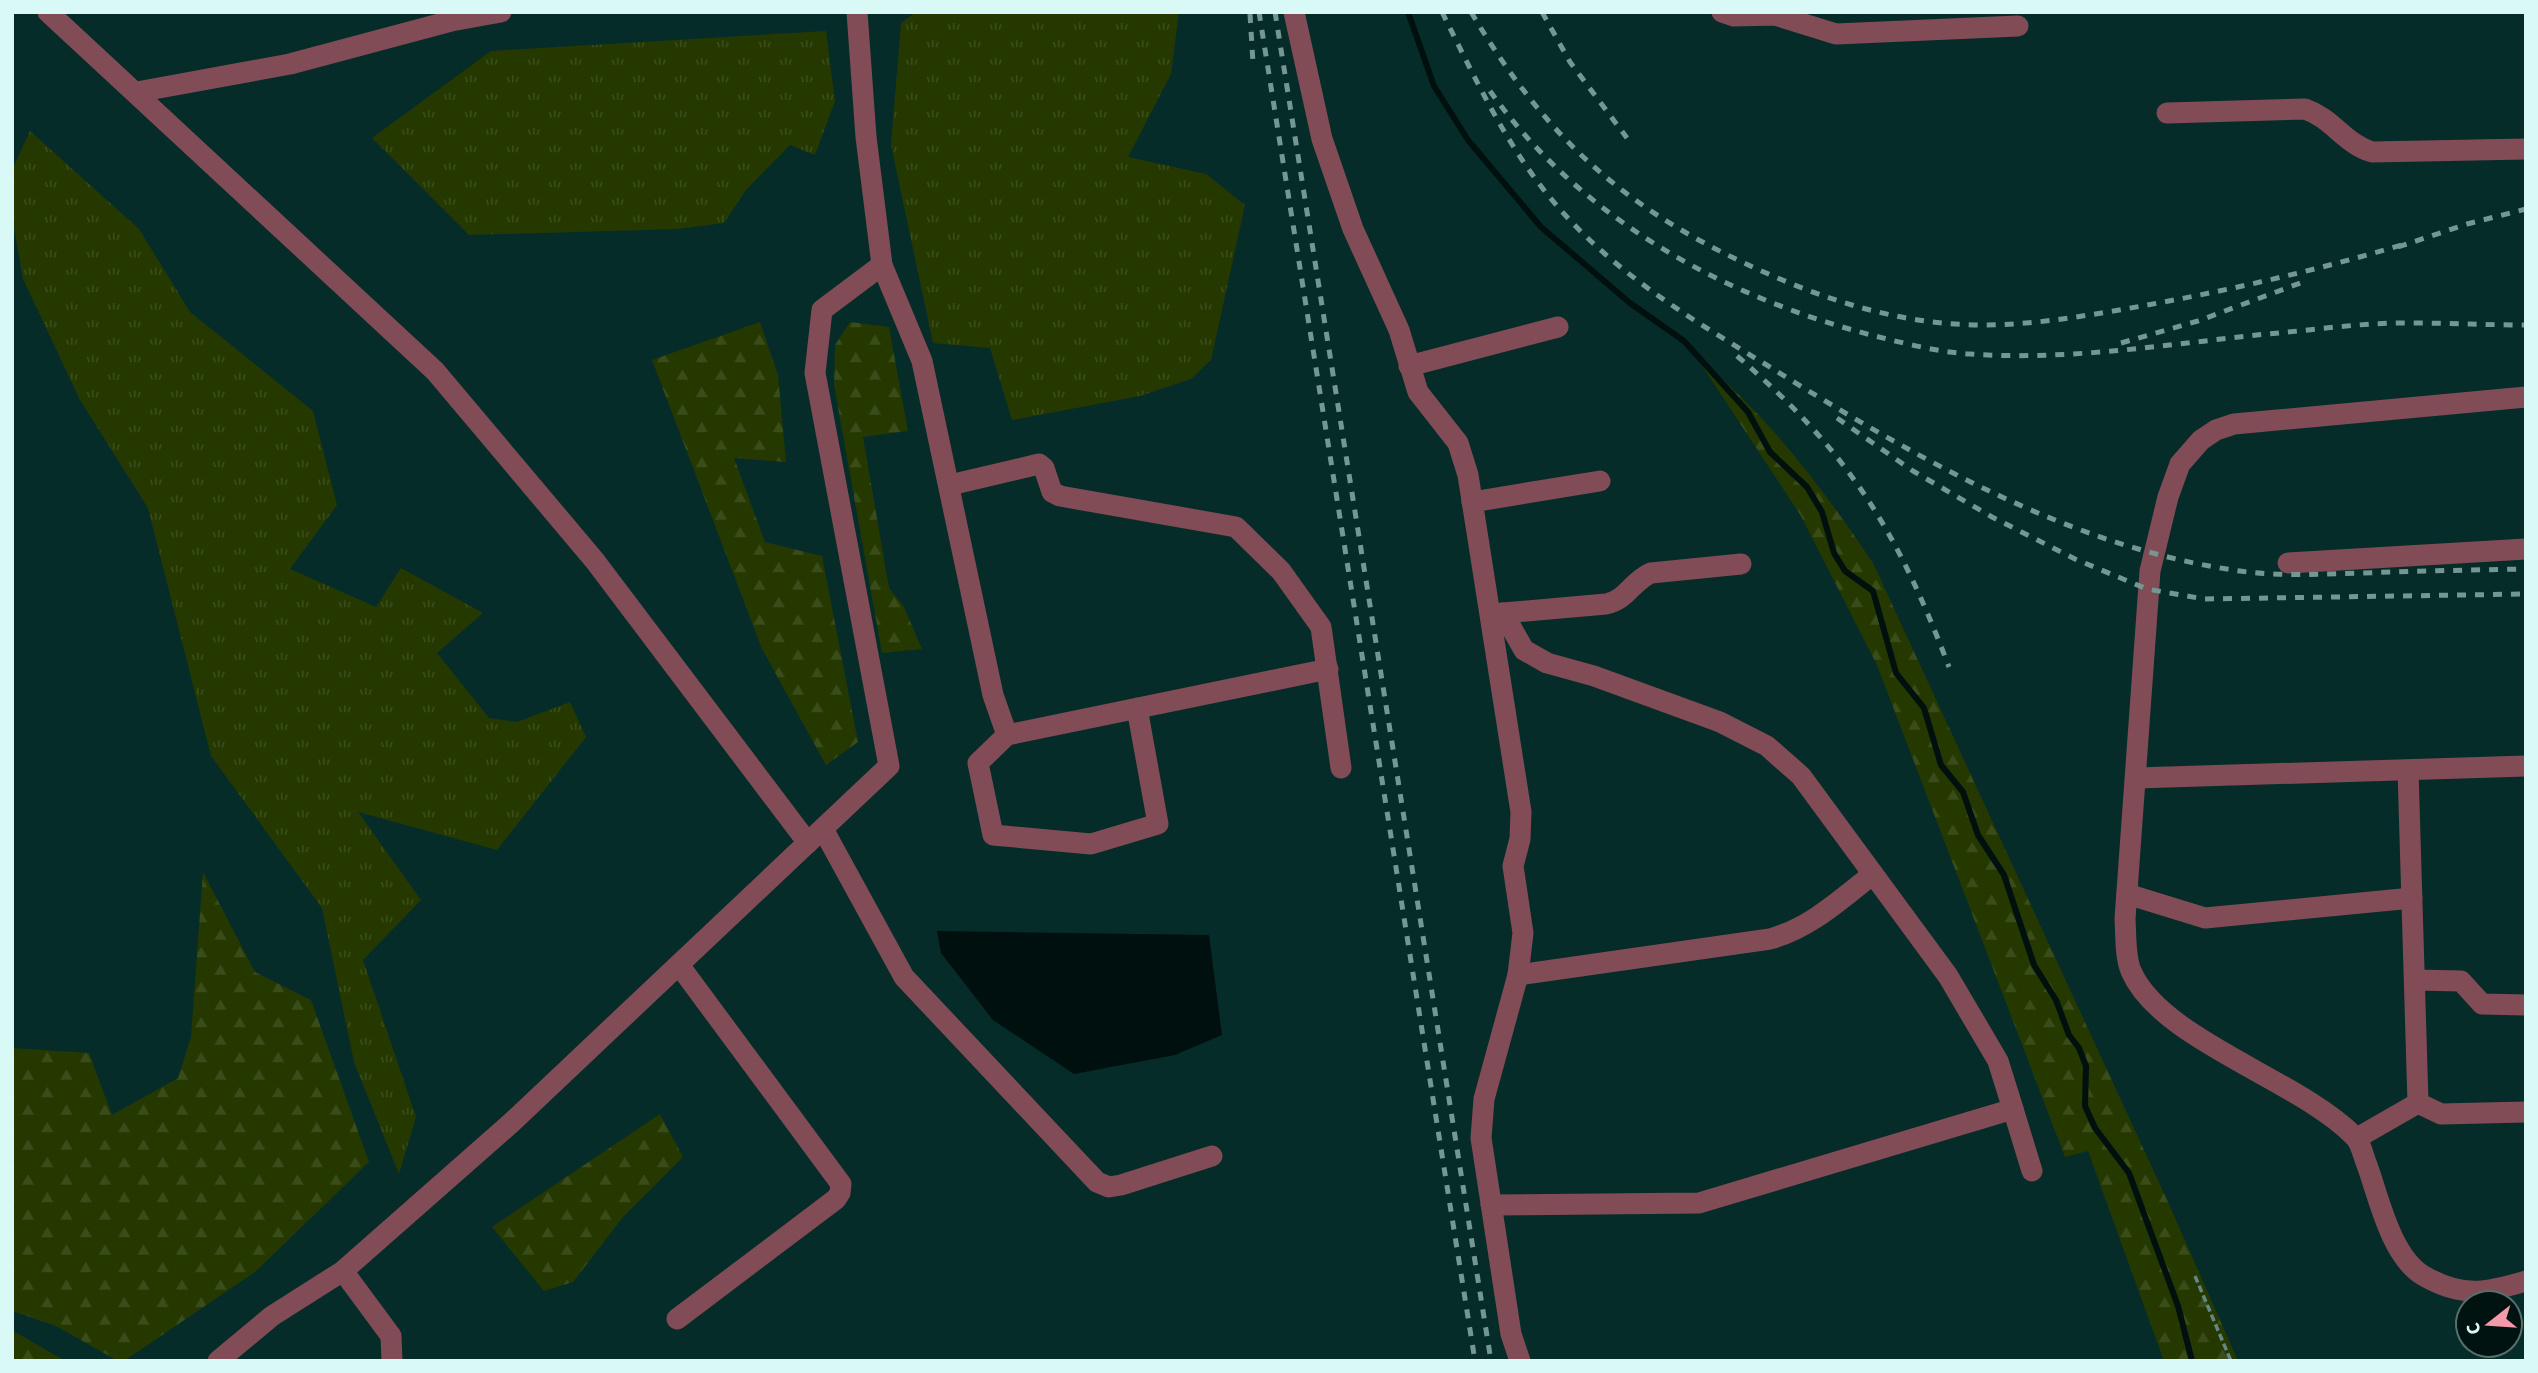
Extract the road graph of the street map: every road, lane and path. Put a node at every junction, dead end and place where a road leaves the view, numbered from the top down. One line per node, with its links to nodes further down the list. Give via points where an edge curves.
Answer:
1 (48, 12): 7 (street)
2 (501, 12): 7 (street, via 290,64)
3 (857, 12): 10 (street)
4 (1294, 12): 12 (street, via 1329,160 1353,229 1399,330)
5 (1722, 12): 6 (street, via 1774,15 1836,34)
6 (2018, 26)
7 (137, 92): 28 (street, via 435,371 595,561)
8 (2166, 113): 9 (street, via 2305,110 2319,114 2351,142 2372,152)
9 (2526, 149)
10 (882, 265): 15 (street, via 922,362); 28 (street, via 822,310 815,373 889,766)
11 (1559, 327): 12 (street)
12 (1409, 366): 16 (street, via 1418,392 1458,443)
13 (2526, 397): 27 (street, via 2234,424 2216,430 2189,451 2173,478 2147,589)
14 (1600, 481): 16 (street)
15 (950, 485): 21 (street, via 1039,464 1052,492 1060,496 1236,527 1281,571 1311,611 1321,627); 23 (street, via 993,695)
16 (1472, 502): 20 (street)
17 (2526, 549): 18 (street)
18 (2288, 563)
19 (1741, 564): 20 (street, via 1651,573 1616,602)
20 (1497, 614): 29 (street, via 1524,650 1547,663 1720,722 1767,746 1801,776); 33 (street, via 1521,812 1513,866 1523,933)
21 (1328, 669): 22 (street); 25 (street)
22 (1137, 708): 23 (street); 23 (street, via 1158,824 1091,844 993,835 978,763)
23 (1007, 735)
24 (2526, 766): 26 (street)
25 (1341, 768)
26 (2408, 770): 27 (street); 31 (street)
27 (2136, 778): 30 (street)
28 (815, 836): 32 (street); 40 (street, via 904,977 1097,1182 1121,1185)
29 (1873, 874): 33 (street, via 1792,933); 37 (street, via 1948,976 1998,1061)
30 (2127, 894): 31 (street, via 2205,918); 39 (street, via 2130,969 2147,999 2172,1021 2308,1098)
31 (2412, 898): 34 (street)
32 (678, 965): 43 (street, via 510,1124); 46 (street, via 841,1184 841,1193)
33 (1518, 975): 42 (street, via 1484,1099 1481,1138)
34 (2415, 980): 35 (street, via 2461,981 2482,1004); 36 (street)
35 (2526, 1005)
36 (2418, 1103): 38 (street, via 2441,1114); 39 (street)
37 (2013, 1110): 41 (street); 42 (street, via 1699,1203)
38 (2526, 1112)
39 (2357, 1138): 45 (street, via 2394,1242 2422,1275 2452,1288 2486,1293)
40 (1212, 1156)
41 (2032, 1171)
42 (1491, 1205): 49 (street, via 1511,1334)
43 (343, 1271): 47 (street, via 272,1317); 48 (street, via 391,1336)
44 (2195, 1276): 50 (path)
45 (2526, 1281)
46 (677, 1319)
47 (218, 1361)
48 (392, 1361)
49 (1520, 1361)
50 (2231, 1361)

